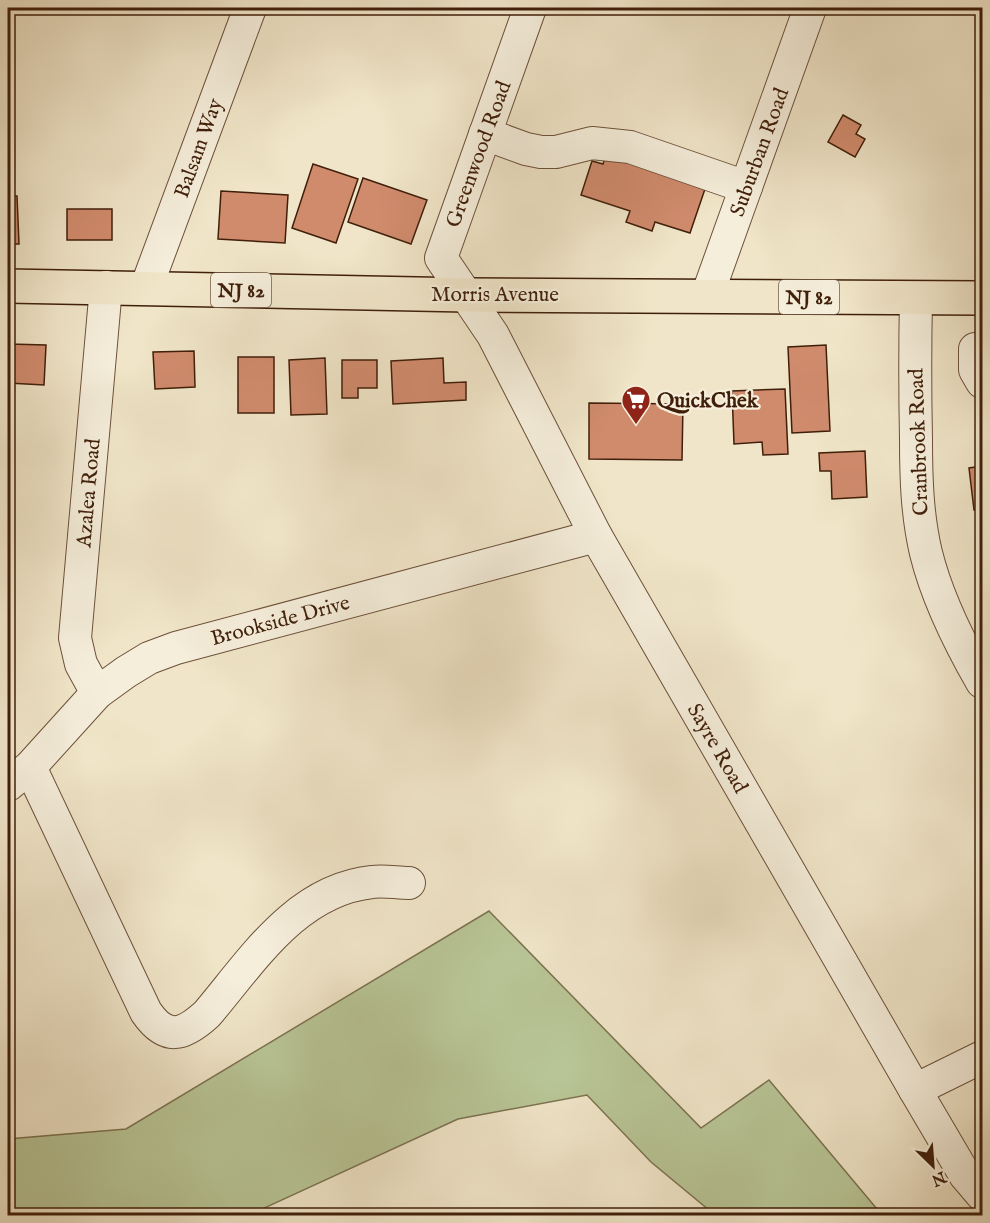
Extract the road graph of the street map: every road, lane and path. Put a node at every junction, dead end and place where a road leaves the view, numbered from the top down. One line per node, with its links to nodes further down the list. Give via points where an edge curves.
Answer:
1 (250, 8): 8 (street, Balsam Way)
2 (530, 8): 4 (street, Greenwood Road)
3 (810, 8): 5 (street, Suburban Road)
4 (485, 134): 5 (street, via 541,152 592,143 630,147); 9 (street, Greenwood Road, via 441,258)
5 (746, 187): 10 (street, Suburban Road)
6 (8, 286): 7 (main road, Morris Avenue / NJ 82)
7 (106, 287): 8 (main road, Morris Avenue / NJ 82); 18 (street, Azalea Road, via 75,638 81,664)
8 (146, 288): 9 (main road, Morris Avenue / NJ 82)
9 (467, 295): 10 (main road, Morris Avenue / NJ 82); 15 (street, Sayre Road, via 493,335)
10 (707, 296): 11 (main road, Morris Avenue / NJ 82)
11 (916, 298): 12 (main road, Morris Avenue / NJ 82); 16 (street, Cranbrook Road, via 917,498 926,552 939,595)
12 (982, 298)
13 (982, 349): 14 (street, via 975,349 975,370)
14 (982, 382)
15 (596, 536): 18 (street, Brookside Drive, via 176,648 142,662); 22 (street, Sayre Road)
16 (974, 649): 17 (street, Cranbrook Road)
17 (982, 682)
18 (97, 693): 19 (street, Brookside Drive)
19 (19, 776): 20 (street, via 146,1012 169,1033 197,1023 274,935 318,899 372,882)
20 (409, 883)
21 (982, 1057): 22 (street)
22 (915, 1090): 23 (street, Sayre Road, via 965,1175)
23 (982, 1195)

